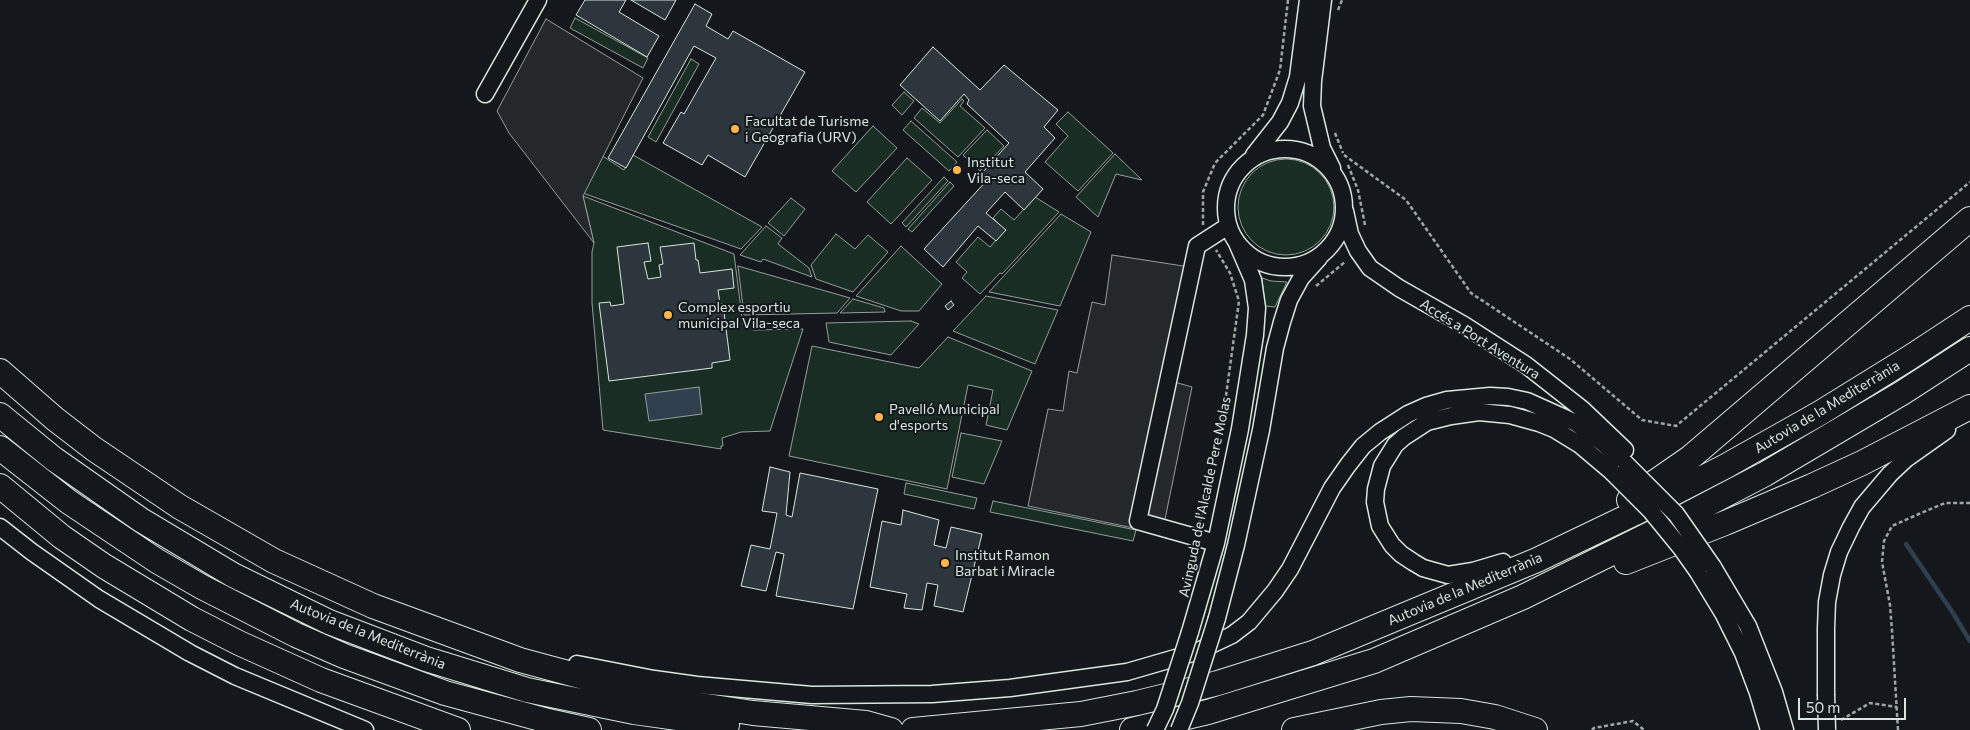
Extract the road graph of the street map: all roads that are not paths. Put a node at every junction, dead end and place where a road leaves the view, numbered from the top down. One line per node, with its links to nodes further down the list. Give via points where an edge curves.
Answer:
1 (538, 0): 4 (street)
2 (1308, 0): 5 (street, via 1298,77 1290,104 1267,140)
3 (1323, 0): 6 (street, via 1312,106 1322,148)
4 (485, 94)
5 (1249, 160): 6 (street, via 1266,151 1285,148 1322,160); 9 (street, via 1236,174 1228,190)
6 (1335, 175): 7 (street, via 1343,192)
7 (1345, 211): 11 (street, via 1342,229); 19 (street, Accés a Port Aventura, via 1350,234 1370,268 1526,365 1582,409)
8 (1970, 219): 23 (highway, via 1691,457 1617,507)
9 (1228, 226): 10 (street); 22 (street, via 1196,246 1138,521)
10 (1237, 243): 11 (street, via 1266,265 1284,268); 22 (street, Avinguda de l'Alcalde Pere Molas, via 1253,280 1257,308 1240,429)
11 (1319, 258): 40 (street, bridge, via 1301,278 1289,300 1274,348 1261,430 1236,545 1217,618)
12 (1970, 318): 25 (highway, Autovia de la Mediterrània, via 1857,391 1734,462 1553,552)
13 (1970, 349): 26 (highway, Autovia de la Mediterrània, via 1902,394 1765,474)
14 (0, 371): 27 (highway, via 94,449 225,534 274,561 373,606)
15 (1970, 407): 26 (highway, via 1862,463 1773,503 1560,589)
16 (0, 414): 35 (highway, Autovia de la Mediterrània, via 98,492 187,549 280,599 365,636 478,676 580,702 686,721)
17 (1970, 416): 30 (street, bridge, via 1906,459 1875,491 1850,527 1839,552 1827,602 1826,694)
18 (0, 448): 34 (highway, Autovia de la Mediterrània, via 112,532 202,587 281,628 344,656 445,692)
19 (1624, 465): 23 (street, via 1554,429 1510,415 1479,412 1451,416 1427,422 1404,437 1382,466 1376,490 1380,526 1392,545 1423,568 1448,574); 24 (street, bridge, via 1650,510 1681,548); 24 (street, bridge, via 1676,514); 27 (street, via 1603,443 1576,423 1527,401 1481,396 1426,406 1408,414 1363,446 1332,488 1276,591 1249,622 1232,635 1196,652 1118,673 1010,688 932,694 812,694 654,679)
20 (0, 486): 28 (highway, via 62,537 104,566 192,618 321,680)
21 (0, 527): 31 (street, via 99,599 190,653 235,676)
22 (1216, 543): 39 (street, Avinguda de l'Alcalde Pere Molas, bridge)
23 (1503, 562): 25 (highway, via 1465,579)
24 (1706, 569): 29 (street, via 1748,626 1765,665)
25 (1453, 594): 37 (highway, Autovia de la Mediterrània, via 1313,653 1200,687 1081,714)
26 (1523, 597): 38 (highway, Autovia de la Mediterrània, via 1374,660 1226,707)
27 (476, 643): 36 (highway, via 520,660 668,700 753,713 866,723)
28 (385, 702): 32 (highway); 33 (highway)
29 (1776, 725)
30 (1831, 727)
31 (365, 730)
32 (458, 730)
33 (535, 730)
34 (589, 730)
35 (787, 730)
36 (891, 730)
37 (913, 730)
38 (1132, 730)
39 (1156, 730)
40 (1179, 730)
41 (1294, 730): 42 (highway, via 1380,712 1411,709 1461,711 1495,717)
42 (1535, 730)

